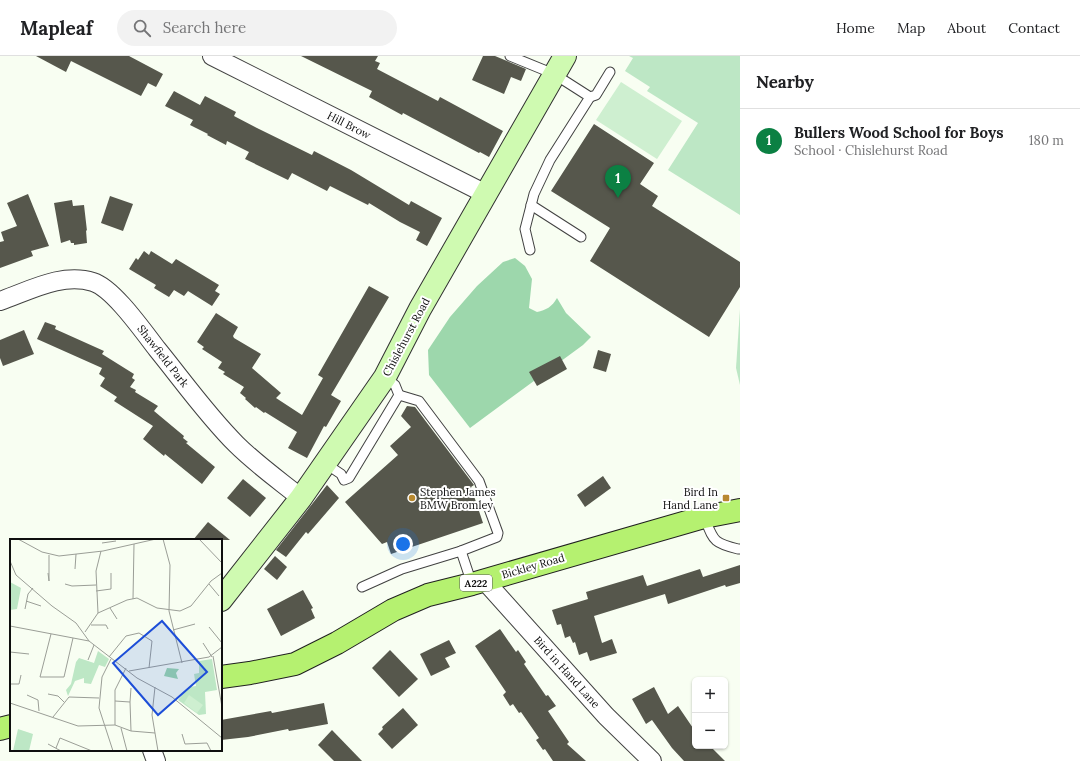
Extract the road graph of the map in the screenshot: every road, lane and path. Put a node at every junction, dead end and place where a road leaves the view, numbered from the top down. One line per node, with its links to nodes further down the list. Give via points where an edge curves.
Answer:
1 (212, 56): 6 (street, Hill Brow)
2 (510, 56): 3 (lane)
3 (559, 65): 5 (lane); 6 (main road, Chislehurst Road)
4 (610, 72): 5 (lane, via 596,95)
5 (590, 97): 7 (lane, via 550,160)
6 (486, 194): 11 (main road, Chislehurst Road, via 420,309)
7 (531, 205): 8 (lane); 9 (lane, via 525,229)
8 (581, 237)
9 (530, 250)
10 (0, 301): 14 (street, Shawfield Park, via 53,282 69,279 100,284 135,321 236,444)
11 (385, 377): 12 (lane, via 395,385); 13 (main road, Chislehurst Road)
12 (399, 396): 13 (lane, via 347,479 344,480 341,474); 18 (lane, via 419,401 479,481 498,533 497,537)
13 (326, 464): 14 (main road, Chislehurst Road)
14 (301, 498): 21 (main road, Chislehurst Road)
15 (740, 510): 16 (main road, Bickley Road / A222)
16 (704, 517): 17 (lane, via 712,537 721,545); 19 (main road, Bickley Road / A222)
17 (740, 549)
18 (461, 551): 19 (lane); 20 (lane, via 402,569)
19 (478, 582): 22 (main road, Bickley Road / A222, via 428,595 393,610 337,643 294,664); 27 (street, Bird in Hand Lane)
20 (362, 587)
21 (222, 599)
22 (222, 676)
23 (10, 726): 24 (main road)
24 (0, 730)
25 (152, 751): 26 (street)
26 (156, 761)
27 (652, 761)

